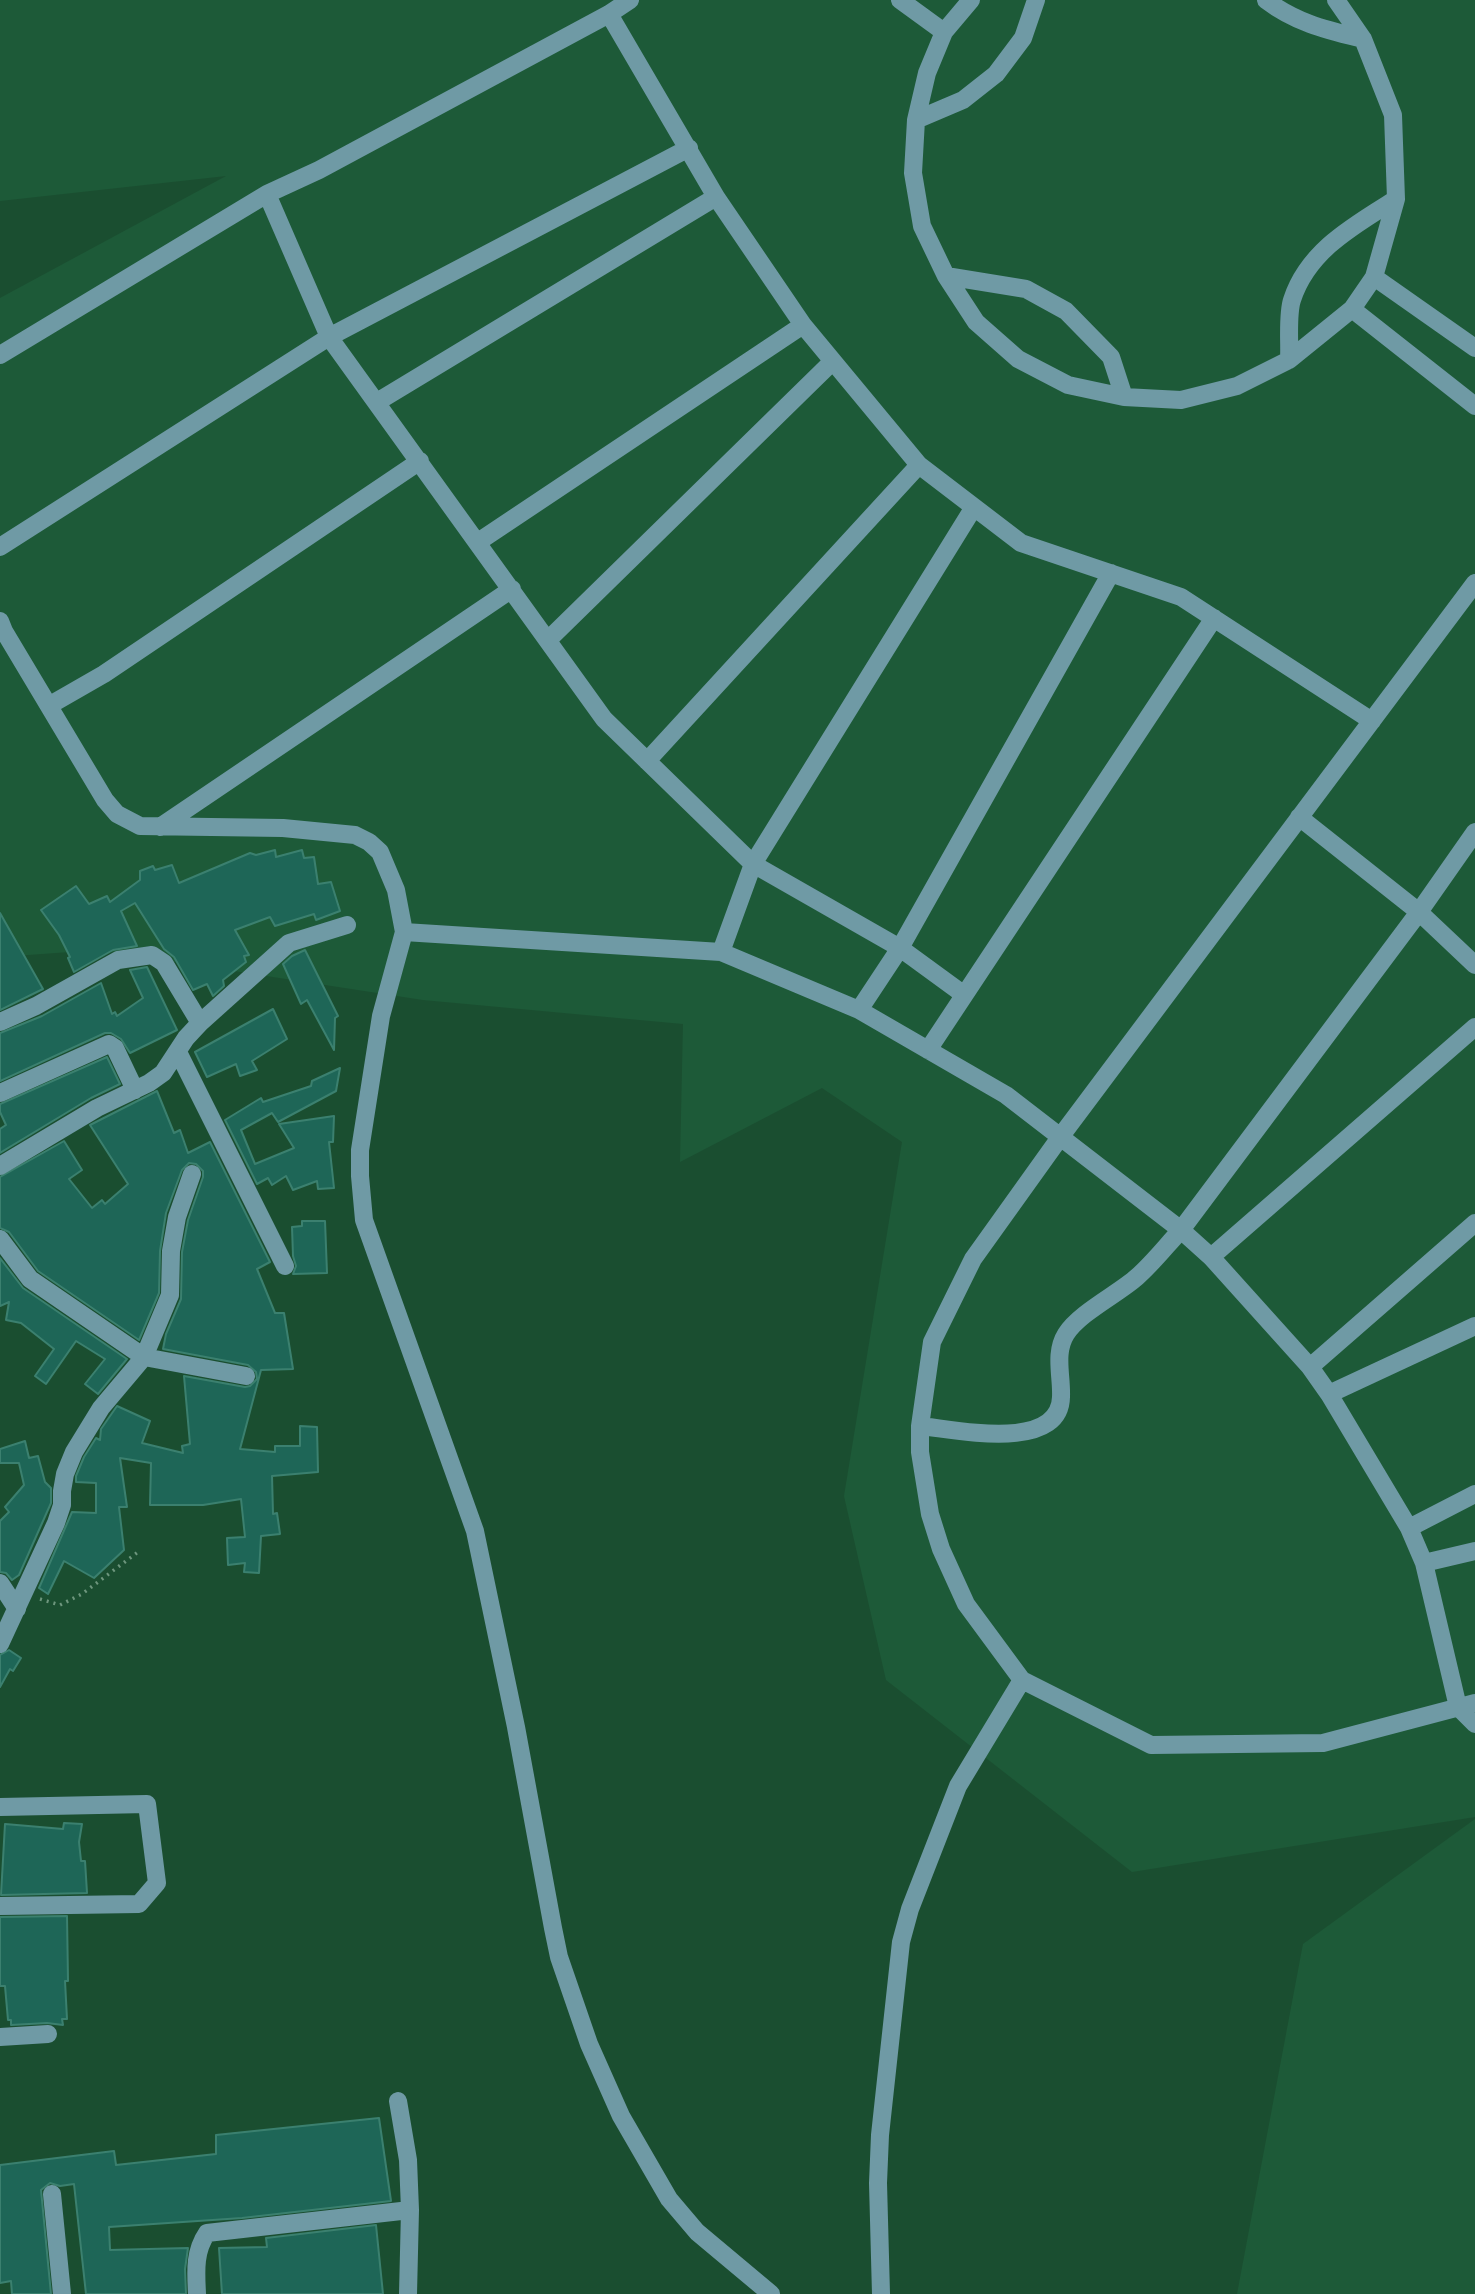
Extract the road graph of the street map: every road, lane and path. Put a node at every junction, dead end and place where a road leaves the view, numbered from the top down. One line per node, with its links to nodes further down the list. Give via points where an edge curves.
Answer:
1 (630, 0): 7 (street)
2 (900, 0): 8 (street)
3 (1036, 0): 10 (street, via 1023,38 996,74 963,100)
4 (1266, 0): 9 (street, via 1310,26)
5 (1336, 0): 9 (street)
6 (962, 3): 8 (street)
7 (609, 14): 11 (street); 12 (street)
8 (944, 32): 10 (street)
9 (1363, 39): 14 (street, via 1393,115)
10 (916, 120): 15 (street, via 913,173 922,226)
11 (689, 148): 13 (street); 19 (street)
12 (267, 194): 19 (street); 21 (street)
13 (716, 197): 18 (street); 25 (street)
14 (1396, 199): 16 (street); 22 (street, via 1337,237 1309,265 1291,301)
15 (946, 276): 24 (street, via 976,322 1018,359 1068,385); 24 (street, via 1026,289 1066,311 1111,356)
16 (1374, 277): 17 (street); 20 (street)
17 (1352, 309): 22 (street); 26 (street)
18 (803, 325): 23 (street); 30 (street)
19 (329, 337): 25 (street); 31 (street)
20 (1475, 348)
21 (0, 355)
22 (1289, 360): 24 (street, via 1237,386 1181,400)
23 (833, 361): 28 (street); 37 (street)
24 (1124, 397)
25 (377, 402): 27 (street)
26 (1475, 407)
27 (420, 461): 30 (street); 38 (street, via 104,674)
28 (919, 464): 29 (street); 40 (street)
29 (975, 507): 32 (street, via 1021,543); 44 (street)
30 (478, 542): 34 (street)
31 (0, 547)
32 (1111, 573): 35 (street, via 1181,597); 48 (street)
33 (1475, 583): 39 (street)
34 (512, 589): 37 (street); 42 (street)
35 (1214, 618): 39 (street); 51 (street)
36 (0, 621): 38 (street)
37 (548, 640): 40 (street, via 604,719)
38 (50, 705): 42 (street, via 117,814 139,826)
39 (1372, 721): 41 (street)
40 (647, 761): 44 (street)
41 (1299, 817): 45 (street); 60 (street)
42 (160, 827): 47 (street, via 283,828 355,835 380,852 396,890)
43 (1475, 832): 45 (street)
44 (753, 864): 48 (street); 49 (street)
45 (1419, 912): 50 (street); 64 (street)
46 (347, 925): 54 (street, via 289,943)
47 (404, 932): 49 (street); 96 (street, via 381,1016 360,1150 364,1220 475,1531 559,1957 589,2044 621,2116 669,2199 697,2231)
48 (900, 948): 51 (street); 52 (street)
49 (721, 952): 52 (street)
50 (1471, 953)
51 (963, 994): 56 (street)
52 (859, 1010): 56 (street)
53 (0, 1022): 54 (street, via 118,960 152,955 164,963)
54 (200, 1023): 57 (street)
55 (1475, 1027): 66 (street)
56 (928, 1050): 60 (street, via 1006,1095)
57 (178, 1052): 58 (street, via 163,1073); 67 (street)
58 (135, 1090): 59 (street, via 116,1048 109,1044); 61 (street)
59 (0, 1093)
60 (1061, 1136): 64 (street); 73 (street, via 973,1259 932,1342)
61 (0, 1166)
62 (192, 1174): 69 (street, via 177,1217 170,1295)
63 (1475, 1223): 70 (street)
64 (1181, 1230): 66 (street); 73 (street, via 1137,1277 1066,1334 1059,1352 1062,1399 1049,1423 1033,1431 994,1434)
65 (0, 1238): 69 (street, via 30,1279)
66 (1212, 1257): 70 (street)
67 (285, 1266)
68 (1475, 1326): 72 (street)
69 (144, 1357): 71 (street); 80 (street, via 101,1408 74,1452 56,1523)
70 (1310, 1367): 72 (street)
71 (246, 1376)
72 (1329, 1394): 75 (street)
73 (920, 1426): 83 (street, via 930,1514 941,1549 966,1604)
74 (1475, 1494): 75 (street)
75 (1409, 1528): 78 (street)
76 (1475, 1551): 78 (street)
77 (138, 1552): 80 (path, via 60,1605)
78 (1424, 1563): 84 (street)
79 (0, 1583): 81 (street)
80 (25, 1592): 81 (street)
81 (17, 1609): 82 (street)
82 (0, 1644)
83 (1022, 1680): 84 (street, via 1151,1745 1323,1743); 97 (street, via 958,1786 901,1942 878,2171)
84 (1467, 1705): 85 (street)
85 (1475, 1724)
86 (0, 1807): 87 (street, via 147,1804 157,1883 139,1904)
87 (0, 1906)
88 (48, 2034): 89 (street)
89 (0, 2037)
90 (398, 2101): 92 (street)
91 (52, 2194): 93 (street)
92 (410, 2210): 94 (street, via 206,2233 198,2245); 95 (street)
93 (62, 2294)
94 (197, 2294)
95 (408, 2294)
96 (771, 2294)
97 (881, 2294)

